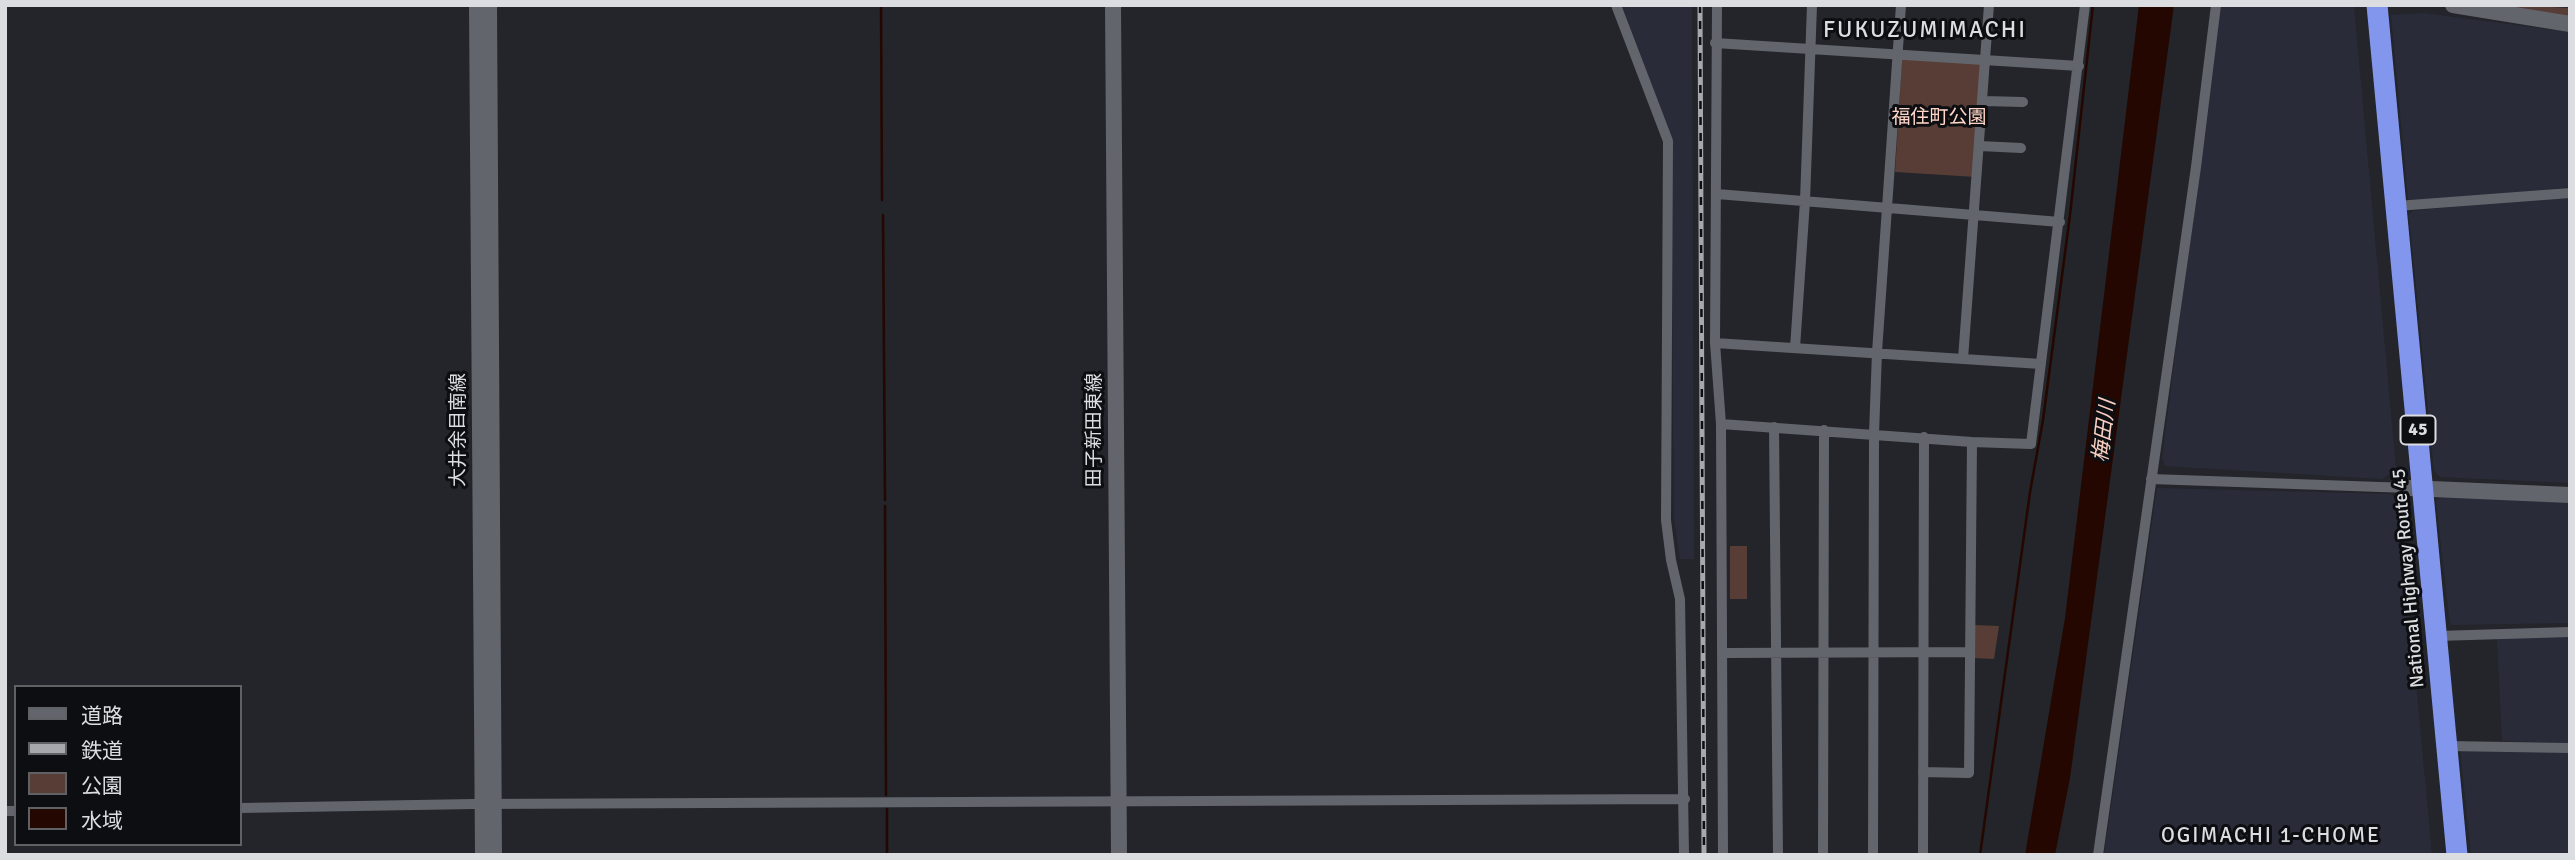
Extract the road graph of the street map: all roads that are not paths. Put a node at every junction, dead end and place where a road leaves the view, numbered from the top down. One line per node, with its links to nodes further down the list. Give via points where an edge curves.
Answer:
1 (477, 5): 58 (street, 大井余目南線)
2 (489, 5): 58 (street)
3 (1113, 5): 57 (street, 田子新田東線)
4 (1616, 5): 56 (street, via 1668,141 1666,520 1680,599)
5 (1717, 5): 15 (street)
6 (1812, 5): 16 (street)
7 (1901, 5): 17 (street)
8 (1989, 5): 18 (street)
9 (2085, 5): 19 (street)
10 (2216, 5): 42 (street)
11 (2365, 5): 43 (highway, National Highway Route 45 / 45)
12 (2377, 5): 27 (highway, National Highway Route 45 / 45)
13 (2453, 5): 14 (street)
14 (2570, 24)
15 (1715, 43): 16 (street); 25 (street)
16 (1810, 50): 17 (street); 26 (street)
17 (1897, 53): 18 (street); 28 (street)
18 (1986, 60): 19 (street); 20 (street)
19 (2080, 66): 30 (street)
20 (1984, 101): 21 (street); 22 (street)
21 (2023, 102)
22 (1980, 146): 23 (street); 29 (street)
23 (2021, 148)
24 (2570, 193): 27 (street)
25 (1717, 194): 26 (street); 31 (street)
26 (1805, 201): 28 (street); 32 (street)
27 (2398, 206): 43 (highway, National Highway Route 45 / 45)
28 (1888, 208): 29 (street); 33 (street)
29 (1974, 214): 30 (street); 34 (street)
30 (2060, 222): 35 (street)
31 (1715, 343): 32 (street); 36 (street)
32 (1795, 348): 33 (street)
33 (1877, 352): 34 (street); 39 (street)
34 (1963, 359): 35 (street)
35 (2041, 364): 41 (street, via 2031,444)
36 (1720, 424): 37 (street); 52 (street)
37 (1774, 427): 38 (street); 47 (street)
38 (1824, 430): 39 (street); 48 (street)
39 (1874, 434): 40 (street); 49 (street)
40 (1924, 437): 41 (street); 50 (street)
41 (1972, 442): 51 (street)
42 (2151, 479): 43 (street); 69 (street)
43 (2416, 489): 44 (street); 46 (highway, National Highway Route 45 / 45); 70 (highway, National Highway Route 45 / 45)
44 (2570, 495)
45 (2570, 632): 46 (street)
46 (2437, 636): 53 (highway, National Highway Route 45 / 45)
47 (1775, 652): 48 (street); 52 (street); 65 (street)
48 (1822, 652): 49 (street); 66 (street)
49 (1873, 652): 50 (street); 67 (street)
50 (1923, 652): 51 (street); 55 (street)
51 (1970, 652): 55 (street, via 1969,773)
52 (1723, 653): 64 (street)
53 (2447, 746): 54 (street); 71 (highway, National Highway Route 45 / 45)
54 (2570, 748)
55 (1923, 772): 68 (street)
56 (1685, 799): 57 (street); 63 (street)
57 (1117, 803): 58 (street); 62 (street, 田子新田東線)
58 (488, 804): 59 (street); 60 (street, 大井余目南線); 61 (street)
59 (242, 808)
60 (482, 855)
61 (494, 855)
62 (1119, 855)
63 (1684, 855)
64 (1723, 855)
65 (1778, 855)
66 (1823, 855)
67 (1873, 855)
68 (1923, 855)
69 (2098, 855)
70 (2444, 855)
71 (2456, 855)

